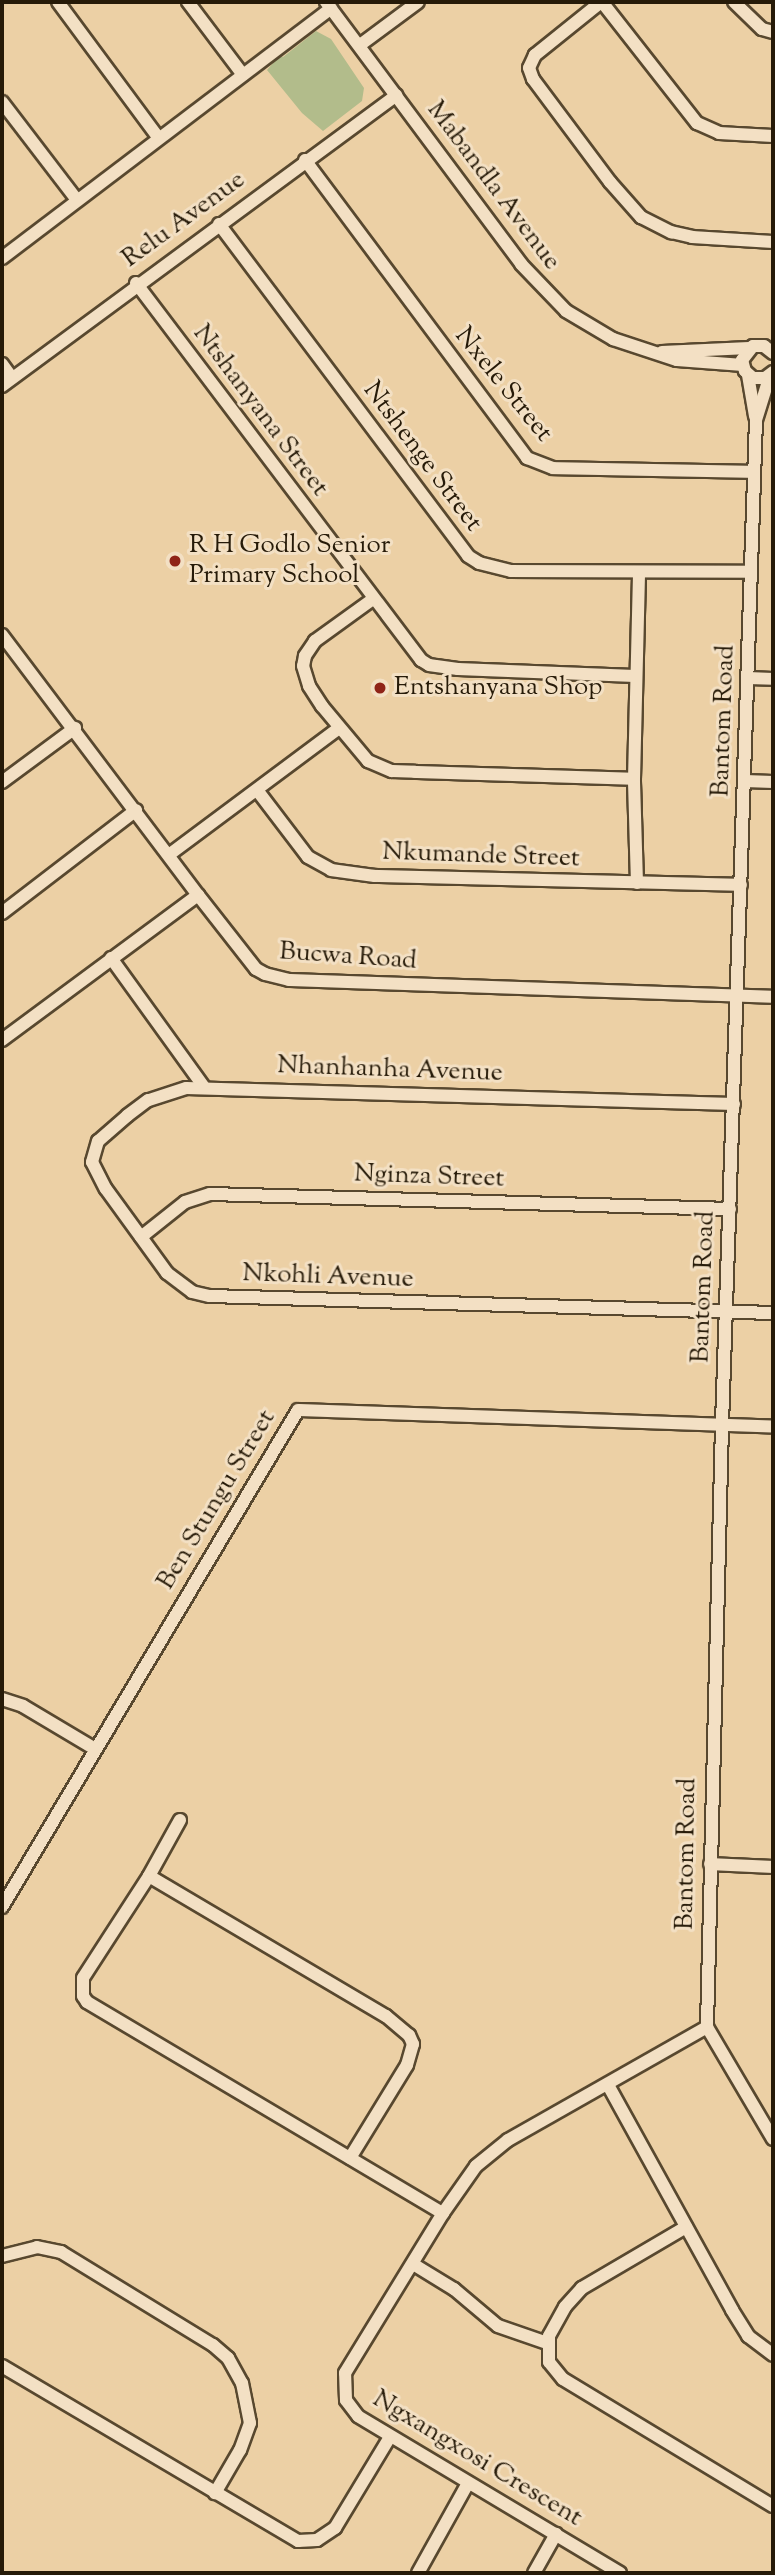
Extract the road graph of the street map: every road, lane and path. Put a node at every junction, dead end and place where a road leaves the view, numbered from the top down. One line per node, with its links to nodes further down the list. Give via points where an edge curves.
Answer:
1 (58, 2): 13 (street)
2 (188, 2): 9 (street)
3 (418, 2): 8 (street)
4 (602, 2): 12 (street, via 697,124 719,133); 17 (street, via 535,55 530,68 533,79 641,217 692,237)
5 (734, 2): 7 (street, via 762,29)
6 (329, 5): 8 (street, Mabandla Avenue); 9 (street)
7 (773, 32)
8 (360, 45): 10 (street, Mabandla Avenue)
9 (243, 75): 13 (street)
10 (396, 95): 14 (street, Relu Avenue); 22 (street, Mabandla Avenue, via 545,292 594,330)
11 (2, 102): 15 (street)
12 (773, 136)
13 (158, 137): 15 (street)
14 (305, 160): 16 (street, Relu Avenue); 28 (street, Nxele Street, via 527,458 553,468)
15 (77, 200): 18 (street)
16 (219, 224): 19 (street, Relu Avenue); 29 (street, Ntshenge Street, via 468,556 479,564 511,571)
17 (773, 242)
18 (2, 258)
19 (136, 283): 26 (street, Relu Avenue); 31 (street, Ntshanyana Street)
20 (749, 348): 21 (street, Mabandla Avenue, via 758,345); 22 (street, Mabandla Avenue); 24 (street, via 744,354)
21 (772, 350)
22 (658, 352): 24 (street, Mabandla Avenue, via 677,360)
23 (2, 364): 26 (street)
24 (745, 370): 25 (street, Mabandla Avenue, via 759,379); 27 (street, Bantom Road)
25 (772, 373): 27 (street, Bantom Road)
26 (7, 382)
27 (756, 419): 28 (street, Bantom Road)
28 (754, 471): 30 (street, Bantom Road)
29 (639, 572): 30 (street, Ntshenge Street); 33 (street)
30 (751, 572): 34 (street, Bantom Road)
31 (373, 599): 33 (street, Ntshanyana Street, via 429,664); 37 (street, via 315,641 305,656 304,675)
32 (4, 642): 36 (street, Bucwa Road)
33 (635, 676): 38 (street)
34 (748, 678): 35 (street); 39 (street, Bantom Road)
35 (773, 679)
36 (75, 728): 40 (street); 43 (street, Bucwa Road)
37 (338, 729): 38 (street, via 368,761 392,771); 42 (street)
38 (634, 779): 45 (street)
39 (745, 781): 41 (street); 46 (street, Bantom Road)
40 (2, 782)
41 (773, 782)
42 (257, 790): 44 (street); 45 (street, Nkumande Street, via 308,857 331,870 375,876)
43 (136, 810): 44 (street, Bucwa Road); 48 (street)
44 (170, 854): 47 (street, Bucwa Road)
45 (637, 883): 46 (street, Nkumande Street)
46 (741, 885): 50 (street, Bantom Road)
47 (198, 895): 49 (street); 50 (street, Bucwa Road, via 257,969 275,978)
48 (2, 913)
49 (111, 958): 52 (street); 53 (street)
50 (738, 996): 51 (street, Bucwa Road); 54 (street, Bantom Road)
51 (773, 997)
52 (2, 1040)
53 (204, 1087): 54 (street, Nhanhanha Avenue); 56 (street, Nkohli Avenue, via 171,1091 148,1100 96,1146 92,1162 96,1175)
54 (734, 1104): 55 (street, Bantom Road)
55 (730, 1209): 56 (street, Nginza Street, via 211,1194 185,1202); 57 (street, Bantom Road)
56 (141, 1237): 57 (street, Nkohli Avenue, via 179,1285 210,1296)
57 (727, 1311): 58 (street, Nkohli Avenue); 59 (street, Bantom Road)
58 (773, 1313)
59 (722, 1425): 60 (street); 62 (street, Ben Stungu Street, via 298,1410); 64 (street, Bantom Road)
60 (773, 1427)
61 (2, 1699): 62 (street, via 23,1706)
62 (94, 1749): 67 (street, Ben Stungu Street)
63 (180, 1820): 66 (street)
64 (710, 1864): 65 (street); 68 (street, Bantom Road)
65 (773, 1867)
66 (149, 1876): 71 (street, via 386,2016 409,2035 413,2044 407,2065); 71 (street, via 83,1978 87,2002)
67 (2, 1907)
68 (707, 2027): 69 (street, Ngxangxosi Crescent); 70 (street)
69 (608, 2085): 72 (street, Ngxangxosi Crescent, via 490,2153 465,2179); 73 (street)
70 (773, 2139)
71 (350, 2158): 72 (street)
72 (443, 2213): 75 (street, Ngxangxosi Crescent)
73 (686, 2227): 76 (street, via 582,2288 565,2307); 77 (street, via 741,2325)
74 (2, 2256): 81 (street, via 37,2247 61,2252 228,2358 242,2383 250,2423)
75 (413, 2263): 76 (street, via 498,2326); 79 (street, Ngxangxosi Crescent, via 348,2367 344,2382 351,2409)
76 (547, 2343): 82 (street, via 549,2362 563,2379)
77 (773, 2356)
78 (2, 2366): 81 (street)
79 (390, 2437): 80 (street, Ngxangxosi Crescent); 81 (street, via 335,2528 317,2540 288,2537)
80 (468, 2483): 83 (street, Ngxangxosi Crescent); 84 (street)
81 (215, 2493)
82 (773, 2506)
83 (556, 2534): 85 (street); 86 (street, Ngxangxosi Crescent)
84 (418, 2573)
85 (534, 2573)
86 (620, 2573)

